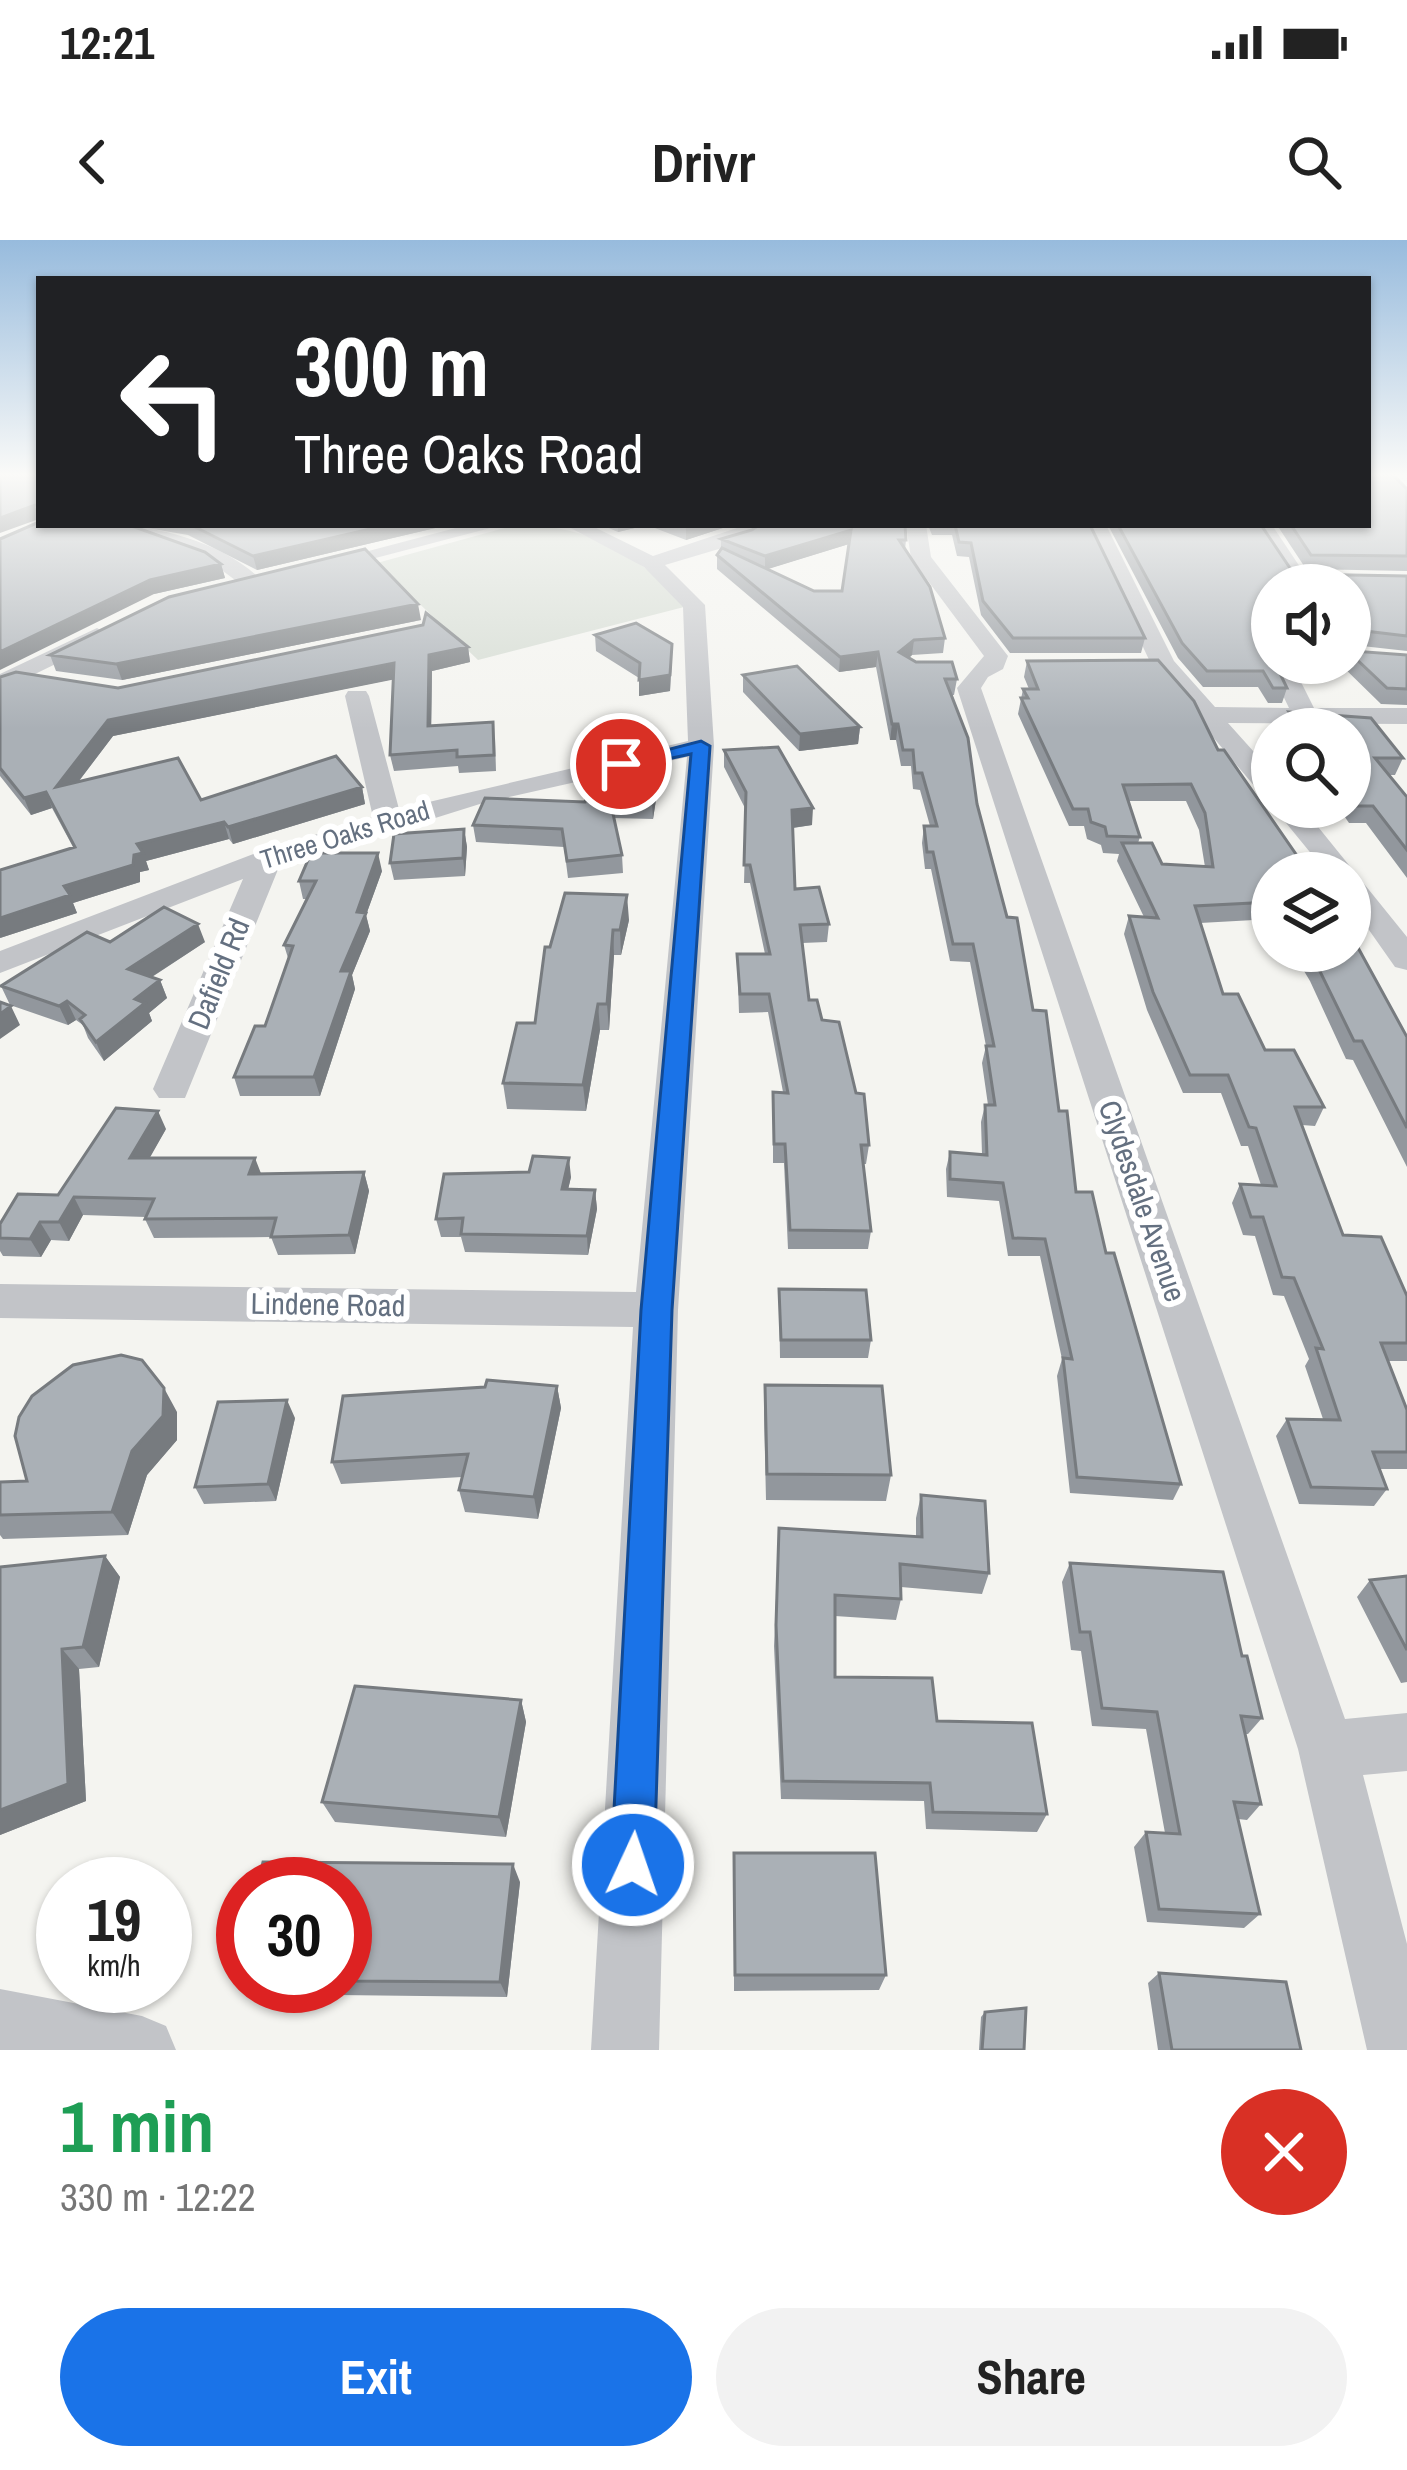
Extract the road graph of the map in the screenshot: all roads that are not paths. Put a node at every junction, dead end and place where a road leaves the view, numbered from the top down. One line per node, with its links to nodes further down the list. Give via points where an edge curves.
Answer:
1 (222, 559): 8 (street)
2 (345, 559): 8 (street)
3 (644, 559): 7 (street)
4 (663, 559): 7 (street)
5 (922, 559): 33 (street, Clydesdale Avenue, via 996,656 968,688)
6 (1110, 559): 16 (street, via 1151,664)
7 (651, 563): 20 (street, via 694,605)
8 (270, 577): 11 (street)
9 (1371, 582): 10 (street)
10 (1406, 582)
11 (222, 586)
12 (118, 624): 13 (street)
13 (10, 679): 14 (street)
14 (52, 686)
15 (357, 696): 22 (street)
16 (1209, 715): 17 (street); 21 (street)
17 (1251, 715)
18 (1371, 716): 19 (street)
19 (1407, 716)
20 (701, 746): 22 (street, Three Oaks Road, via 501,790); 31 (street)
21 (1251, 764)
22 (389, 825): 25 (street, Three Oaks Road)
23 (1306, 828): 24 (street)
24 (1326, 852)
25 (267, 859): 28 (street, Three Oaks Road); 29 (street, Dafield Rd)
26 (1371, 910): 27 (street)
27 (1407, 960)
28 (0, 963)
29 (172, 1089)
30 (0, 1300): 31 (street, Lindene Road)
31 (656, 1310): 36 (street)
32 (1407, 1742): 33 (street)
33 (1327, 1749): 37 (street, Clydesdale Avenue)
34 (0, 2023): 35 (street)
35 (142, 2050)
36 (625, 2050)
37 (1401, 2050)

